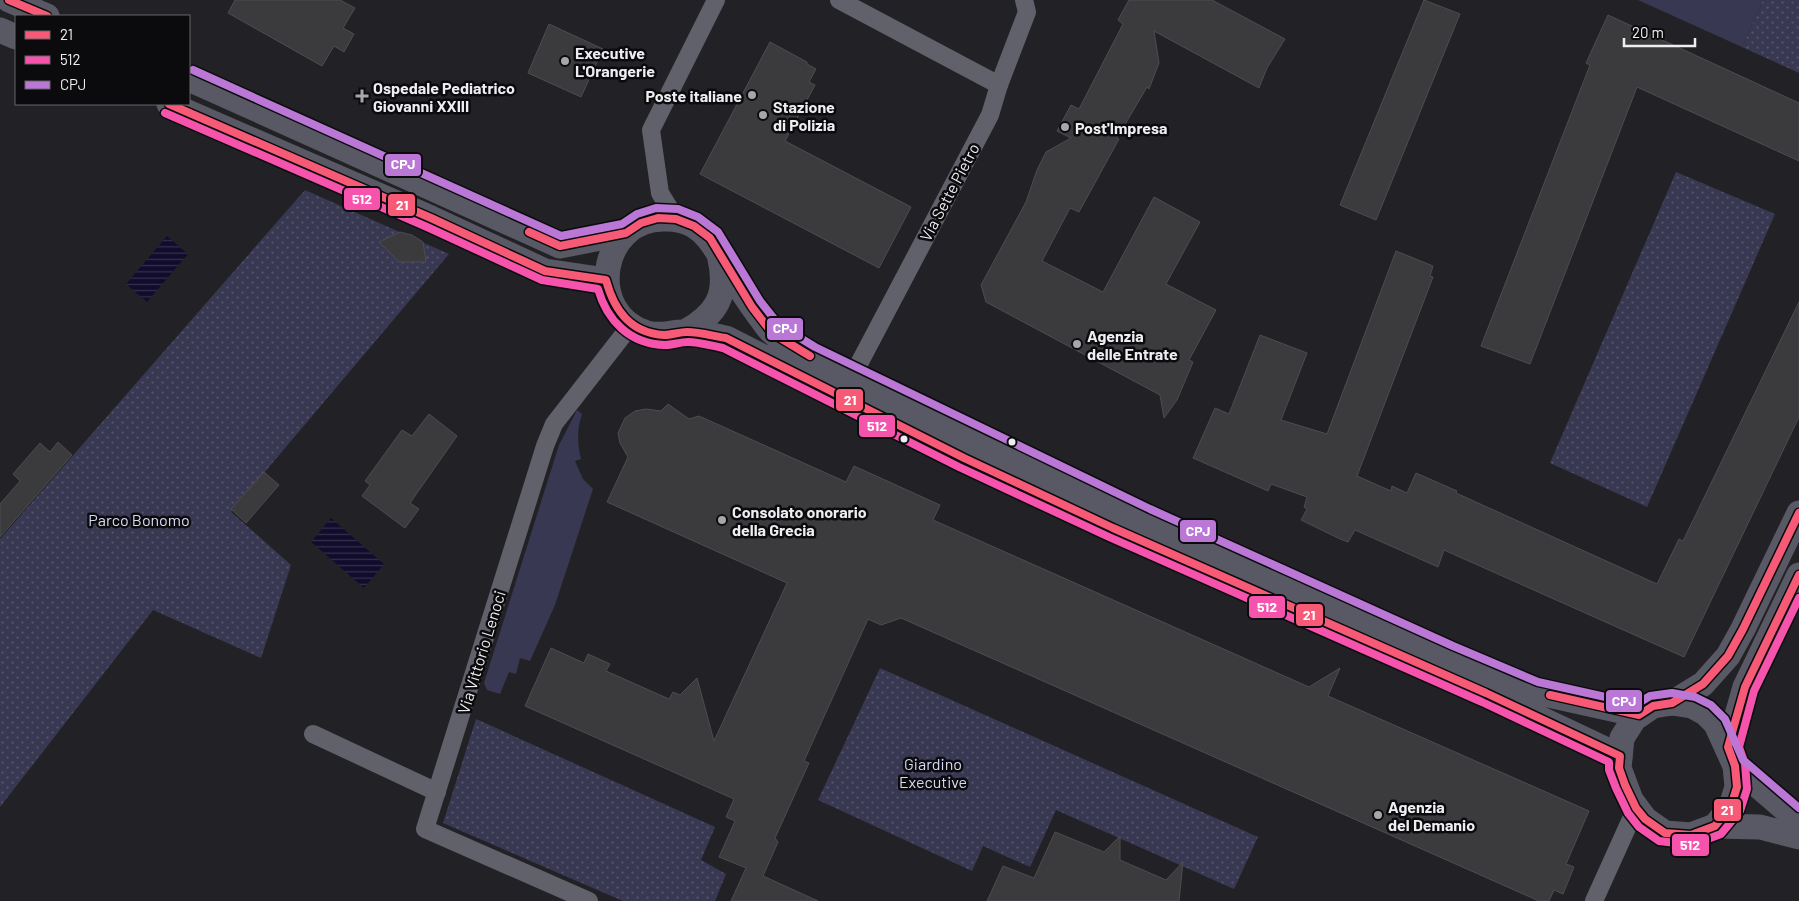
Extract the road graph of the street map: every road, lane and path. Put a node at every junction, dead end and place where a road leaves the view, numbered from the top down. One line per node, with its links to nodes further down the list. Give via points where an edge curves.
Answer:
1 (9, 0): 5 (main road)
2 (716, 0): 11 (street, via 651,130 660,193)
3 (839, 0): 9 (street)
4 (1024, 0): 9 (street, Via Sette Pietro, via 1027,12)
5 (45, 15)
6 (0, 30): 7 (main road)
7 (15, 37)
8 (190, 79): 12 (main road, via 560,246)
9 (999, 85): 17 (street, Via Sette Pietro, via 990,115)
10 (171, 105): 14 (main road, via 545,271)
11 (676, 219): 12 (main road, via 658,218 641,223); 13 (main road, via 694,226 710,238)
12 (626, 233): 14 (main road, via 611,254)
13 (720, 256): 16 (main road, via 722,291 715,308 702,322); 17 (main road, via 772,333)
14 (606, 280): 15 (main road, via 618,313)
15 (631, 325): 16 (main road, via 646,332 666,335); 25 (street, Via Vittorio Lenoci, via 554,424)
16 (685, 332): 23 (main road, via 726,338 964,458 1113,528)
17 (852, 377): 21 (main road, via 1181,534 1535,692)
18 (1799, 513): 20 (main road, via 1728,656 1703,684)
19 (1799, 575): 24 (main road, via 1745,687)
20 (1672, 703): 21 (main road, via 1653,706); 24 (main road, via 1692,706 1705,713 1716,724)
21 (1639, 715): 23 (main road, via 1622,738)
22 (313, 734): 25 (street)
23 (1620, 756): 26 (main road, via 1619,768)
24 (1732, 757): 27 (main road); 28 (main road, via 1737,787 1732,806)
25 (437, 792): 30 (street, Via Vittorio Lenoci, via 425,829)
26 (1636, 808): 28 (main road, via 1645,819 1666,833 1691,836); 31 (street)
27 (1799, 821)
28 (1715, 826): 29 (main road, via 1760,827)
29 (1799, 837)
30 (589, 901)
31 (1594, 901)

